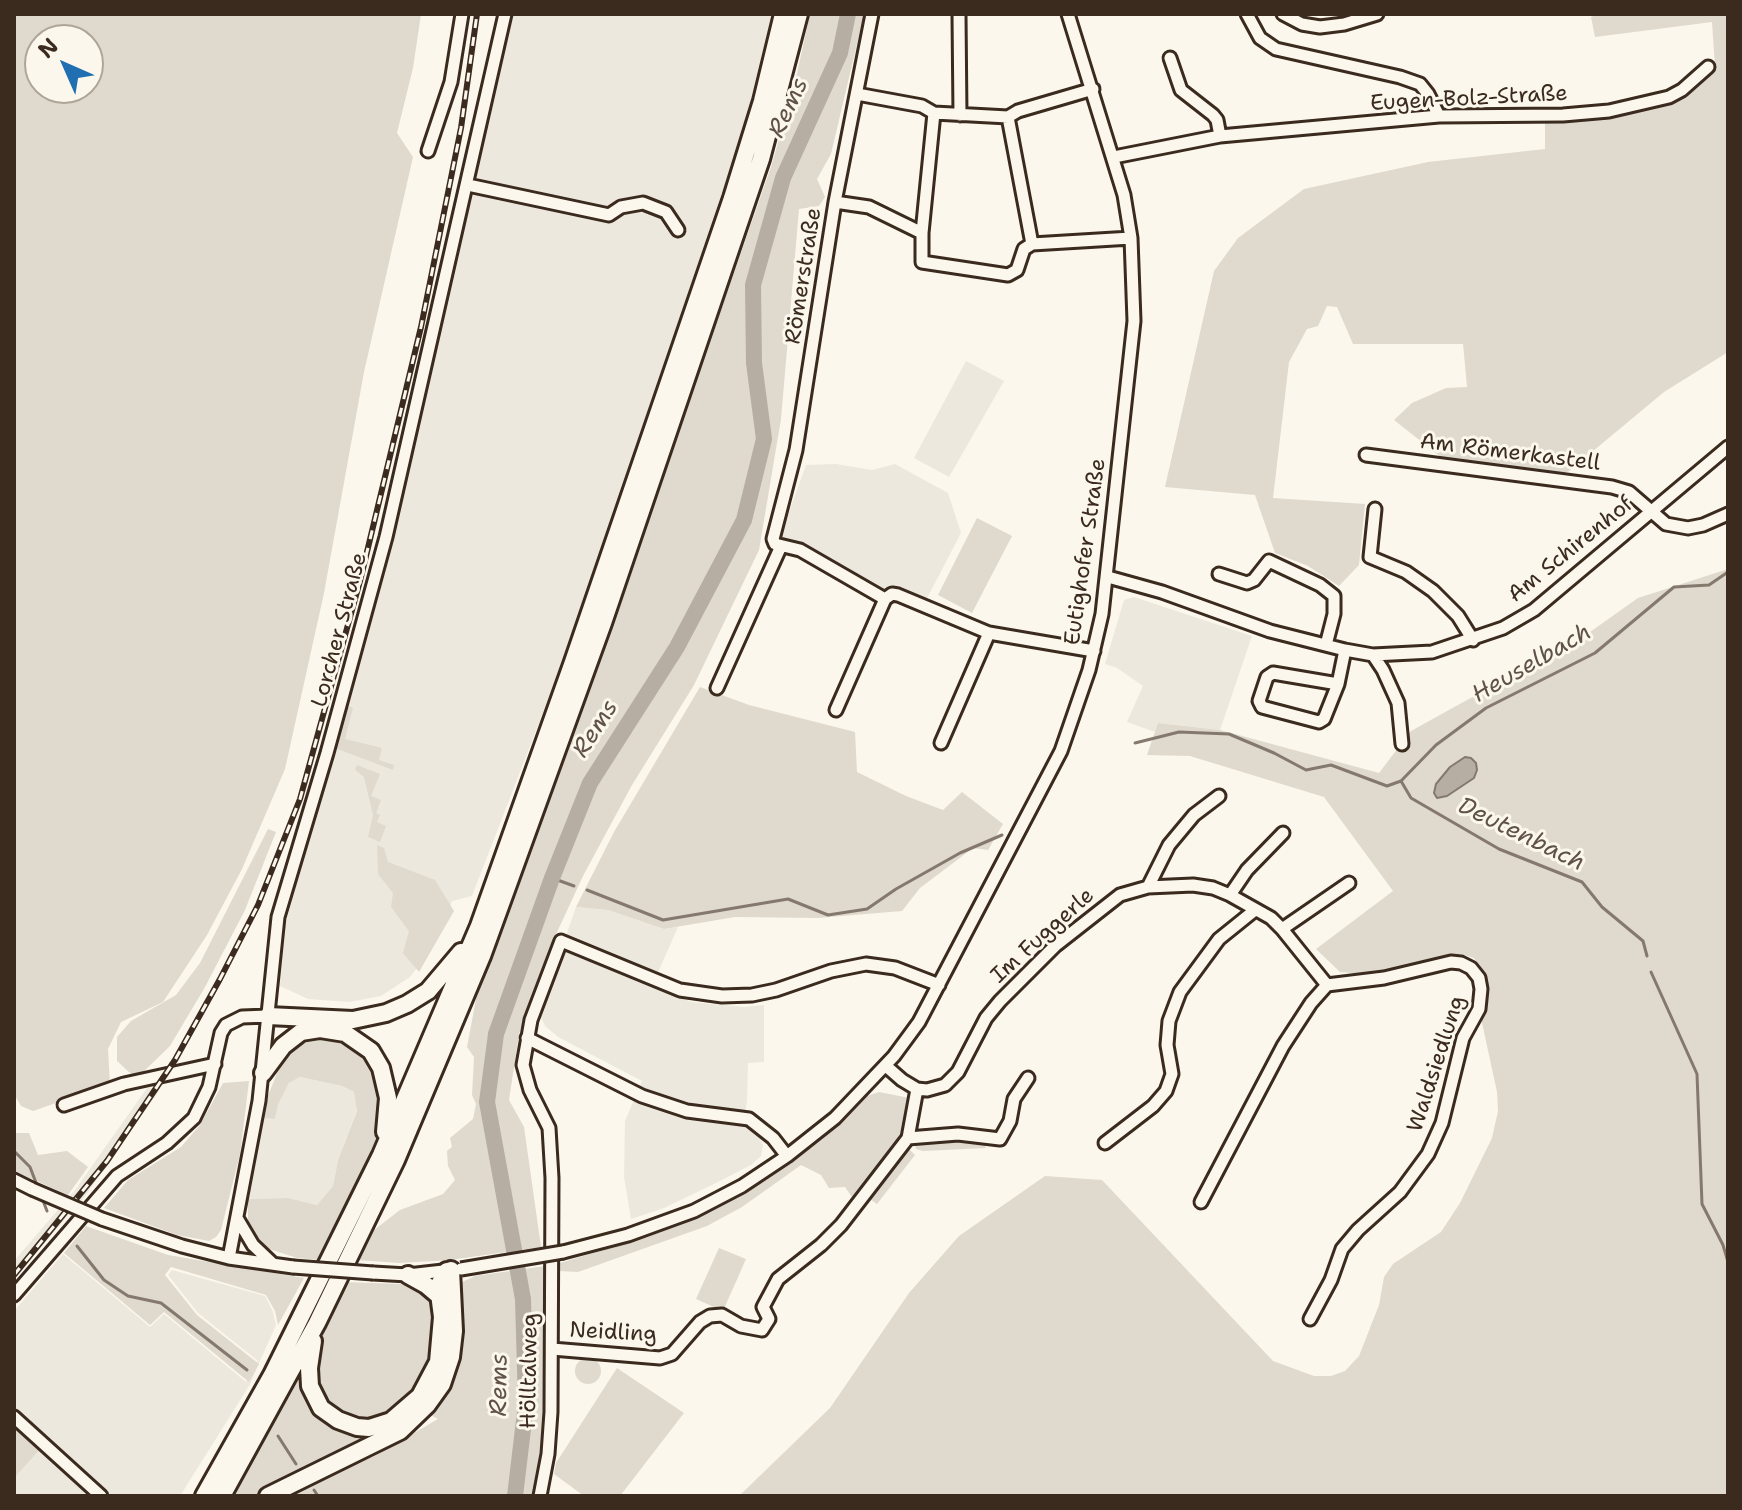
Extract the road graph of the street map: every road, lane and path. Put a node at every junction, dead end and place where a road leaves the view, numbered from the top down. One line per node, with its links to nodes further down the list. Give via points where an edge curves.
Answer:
1 (462, 14): 20 (street, via 451,82)
2 (505, 14): 22 (street, Lorcher Straße)
3 (783, 14): 54 (highway, via 732,198)
4 (799, 14): 81 (highway, via 761,159 506,893 434,1074)
5 (872, 14): 14 (street, Römerstraße)
6 (1068, 14): 13 (street, Eutighofer Straße)
7 (1283, 14): 8 (street, via 1320,27)
8 (1377, 14)
9 (959, 15): 16 (street)
10 (1251, 15): 17 (street, via 1260,38 1276,49 1420,84)
11 (1170, 58): 19 (street, via 1181,90 1213,115)
12 (1708, 67): 17 (street, Eugen-Bolz-Straße, via 1682,90 1639,106 1563,115)
13 (1093, 89): 18 (street); 21 (street, Eutighofer Straße)
14 (857, 94): 15 (street); 23 (street, Römerstraße)
15 (934, 113): 16 (street); 25 (street)
16 (960, 115): 18 (street)
17 (1439, 116): 19 (street, Eugen-Bolz-Straße)
18 (1008, 117): 27 (street)
19 (1220, 136): 21 (street, Eugen-Bolz-Straße)
20 (428, 151)
21 (1114, 157): 26 (street, Eutighofer Straße)
22 (468, 185): 24 (street, via 609,215 643,203 666,212); 58 (street, Lorcher Straße, via 386,537 278,917)
23 (835, 202): 25 (street, via 869,207); 33 (street, Römerstraße)
24 (678, 230)
25 (922, 233): 27 (street, via 922,262 1008,275 1017,270 1024,249)
26 (1131, 238): 27 (street); 35 (street, Eutighofer Straße, via 1134,321)
27 (1032, 244)
28 (1728, 447): 31 (street, Am Schirenhof)
29 (1366, 455): 31 (street, Am Römerkastell, via 1612,487 1629,492)
30 (1375, 509): 38 (street, via 1370,557 1433,591)
31 (1650, 512): 32 (street, Am Römerkastell, via 1666,524 1688,528); 38 (street, Am Schirenhof, via 1534,610)
32 (1728, 514)
33 (777, 544): 36 (street, via 800,550); 44 (street, Römerstraße)
34 (1219, 574): 39 (street, via 1247,583 1269,561 1320,585 1334,596)
35 (1108, 577): 39 (street, Am Schirenhof); 41 (street, Eutighofer Straße)
36 (885, 599): 37 (street, via 898,595); 45 (street)
37 (989, 633): 41 (street); 46 (street)
38 (1473, 640): 42 (street, Am Schirenhof, via 1432,652)
39 (1326, 645): 40 (street, Am Schirenhof)
40 (1345, 650): 42 (street, Am Schirenhof); 43 (street)
41 (1094, 651): 56 (street, Eutighofer Straße, via 1057,759)
42 (1373, 655): 47 (street, via 1398,703)
43 (1338, 684): 43 (street, via 1319,722 1262,707 1259,701 1273,673)
44 (717, 688)
45 (836, 710)
46 (941, 743)
47 (1402, 744)
48 (1219, 796): 51 (street, via 1169,845)
49 (1283, 833): 52 (street)
50 (1349, 883): 55 (street)
51 (1148, 887): 52 (street, Im Fuggerle, via 1193,885); 65 (street, Im Fuggerle, via 1120,895 1055,946 986,1018 952,1079 937,1088)
52 (1230, 895): 53 (street, Im Fuggerle)
53 (1255, 910): 55 (street, Im Fuggerle); 68 (street, via 1219,939 1180,992 1169,1021 1172,1074 1166,1091)
54 (479, 926): 58 (highway, via 437,982 397,1009 353,1020); 69 (highway)
55 (1282, 929): 57 (street, Im Fuggerle)
56 (939, 985): 60 (street, Hölltalweg, via 895,968 866,964 776,990 722,996 680,990 561,941); 62 (street, Eutighofer Straße)
57 (1327, 985): 72 (street, via 1283,1046); 80 (street, Waldsiedlung, via 1451,962 1471,968 1481,989 1479,1009 1463,1038 1442,1123 1428,1154 1400,1192 1342,1249)
58 (268, 1016): 59 (highway, via 279,1025); 61 (street, via 242,1017 226,1025); 63 (street, Lorcher Straße)
59 (311, 1029): 63 (highway, via 283,1046); 69 (highway, via 345,1033 377,1060 388,1098)
60 (527, 1038): 70 (street, via 642,1096 687,1111 749,1119); 82 (street, Hölltalweg, via 526,1079 549,1128)
61 (215, 1064): 66 (street, via 124,1084); 78 (street, via 203,1103 188,1125 117,1176)
62 (886, 1066): 65 (street); 70 (street, Eutighofer Straße, via 835,1118)
63 (263, 1073): 73 (street, Lorcher Straße)
64 (1028, 1078): 67 (street, via 1000,1139 958,1134)
65 (917, 1089): 67 (street)
66 (64, 1105)
67 (908, 1138): 82 (street, Neidling, via 841,1225 778,1279 763,1307 769,1319 762,1330 722,1315 710,1316 672,1354 644,1358)
68 (1105, 1143)
69 (381, 1155): 85 (highway, via 279,1362)
70 (787, 1156): 76 (street, Eutighofer Straße, bridge, via 694,1211 628,1235)
71 (14, 1180): 74 (street, Eutighofer Straße, bridge, via 145,1236)
72 (1201, 1202)
73 (237, 1218): 74 (street, Lorcher Straße); 75 (street, via 253,1245)
74 (229, 1258): 75 (street, Eutighofer Straße)
75 (275, 1265): 77 (street, Eutighofer Straße, bridge)
76 (453, 1270): 77 (street, Eutighofer Straße); 79 (highway, via 439,1281); 87 (highway, via 451,1357 442,1384 427,1405 400,1431)
77 (408, 1275): 79 (highway)
78 (14, 1295)
79 (439, 1296): 81 (highway, via 438,1362 411,1406 381,1426 347,1424 316,1401 309,1368)
80 (1310, 1319)
81 (317, 1323): 86 (highway)
82 (552, 1349): 88 (street, Hölltalweg, via 548,1454)
83 (14, 1417): 84 (street)
84 (101, 1496)
85 (204, 1496)
86 (222, 1496)
87 (268, 1496)
88 (540, 1496)

